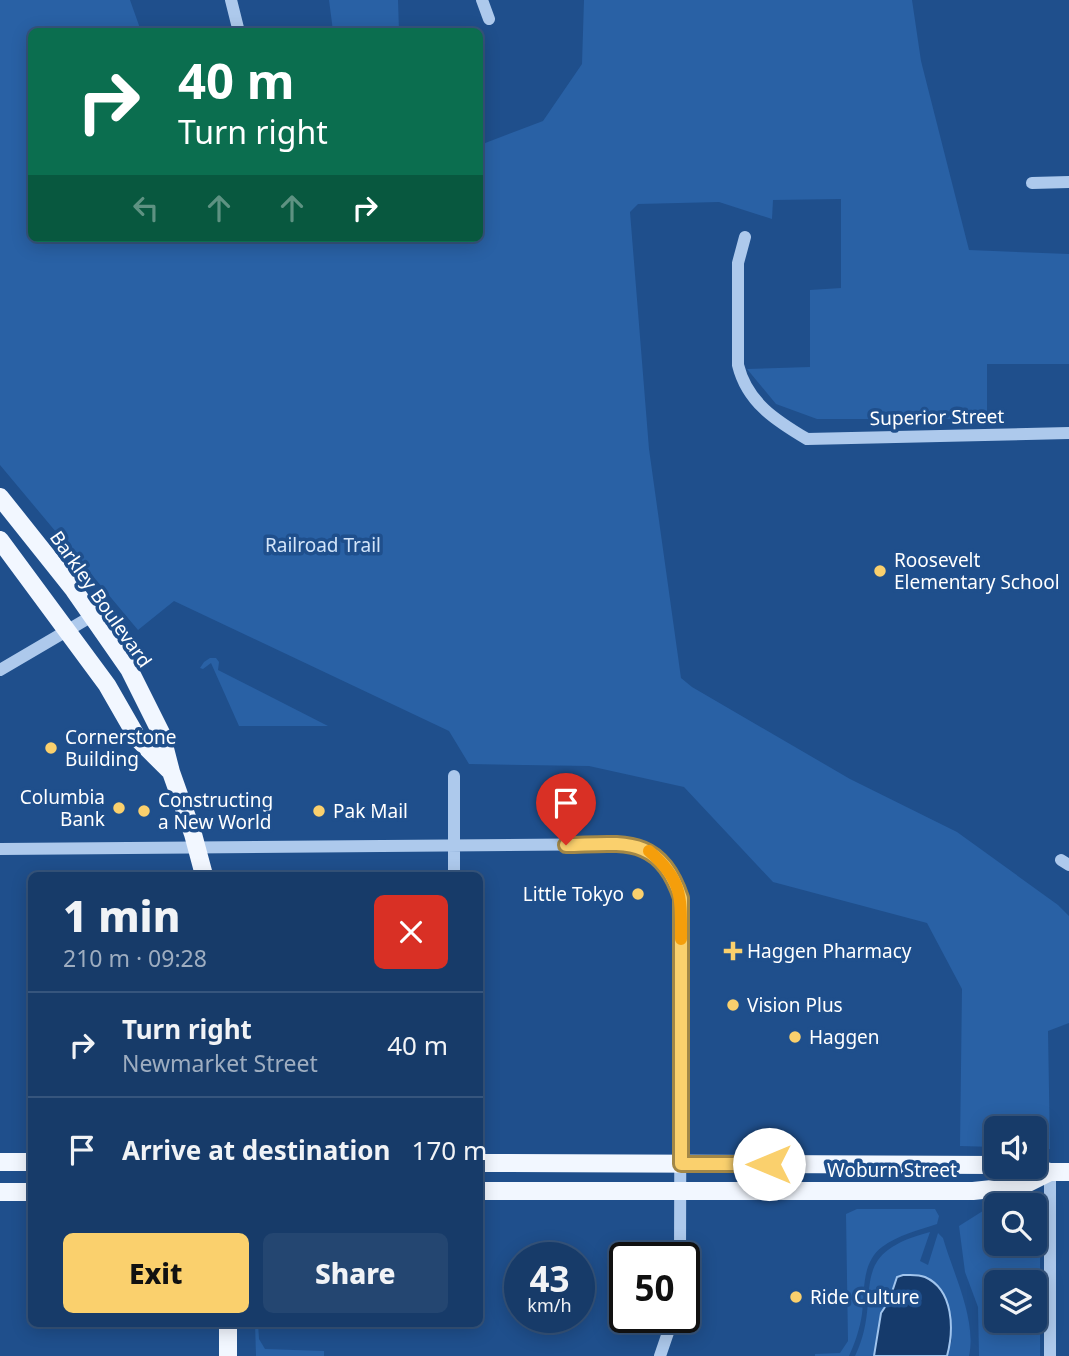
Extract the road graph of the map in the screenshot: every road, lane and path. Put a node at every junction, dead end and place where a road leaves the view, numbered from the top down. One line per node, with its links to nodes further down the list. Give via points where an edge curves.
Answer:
1 (231, 0): 4 (street)
2 (482, 0): 3 (street)
3 (489, 19)
4 (238, 28)
5 (1069, 182): 6 (street)
6 (1032, 183)
7 (745, 237): 8 (street, Superior Street, via 738,263 738,365 742,381 772,418 807,439)
8 (1069, 433)
9 (0, 497): 11 (main road, Barkley Boulevard)
10 (0, 540): 12 (main road, Barkley Boulevard)
11 (92, 616): 12 (street); 14 (main road, Barkley Boulevard, via 129,669 161,733)
12 (68, 631): 13 (street); 14 (main road, Barkley Boulevard, via 138,739)
13 (0, 670)
14 (171, 772): 17 (main road, Barkley Boulevard)
15 (454, 776): 16 (street)
16 (454, 845): 17 (street); 20 (street); 24 (street, via 626,844 649,850 663,862 681,898)
17 (197, 847): 18 (street); 19 (main road, Barkley Boulevard)
18 (0, 849)
19 (203, 872)
20 (454, 872)
21 (0, 1162): 22 (main road)
22 (28, 1162)
23 (483, 1163): 24 (main road, Woburn Street)
24 (681, 1164): 25 (main road, Woburn Street); 30 (street)
25 (984, 1165)
26 (1047, 1171): 27 (main road, Woburn Street)
27 (1050, 1172): 28 (main road, Woburn Street); 30 (main road, Woburn Street, via 1022,1186 973,1191); 38 (street)
28 (1069, 1172)
29 (483, 1191): 30 (main road, Woburn Street)
30 (681, 1191): 33 (street)
31 (0, 1192): 32 (main road)
32 (28, 1192)
33 (680, 1242)
34 (228, 1327): 36 (main road)
35 (668, 1333): 37 (street)
36 (228, 1356)
37 (660, 1356)
38 (1051, 1356)

